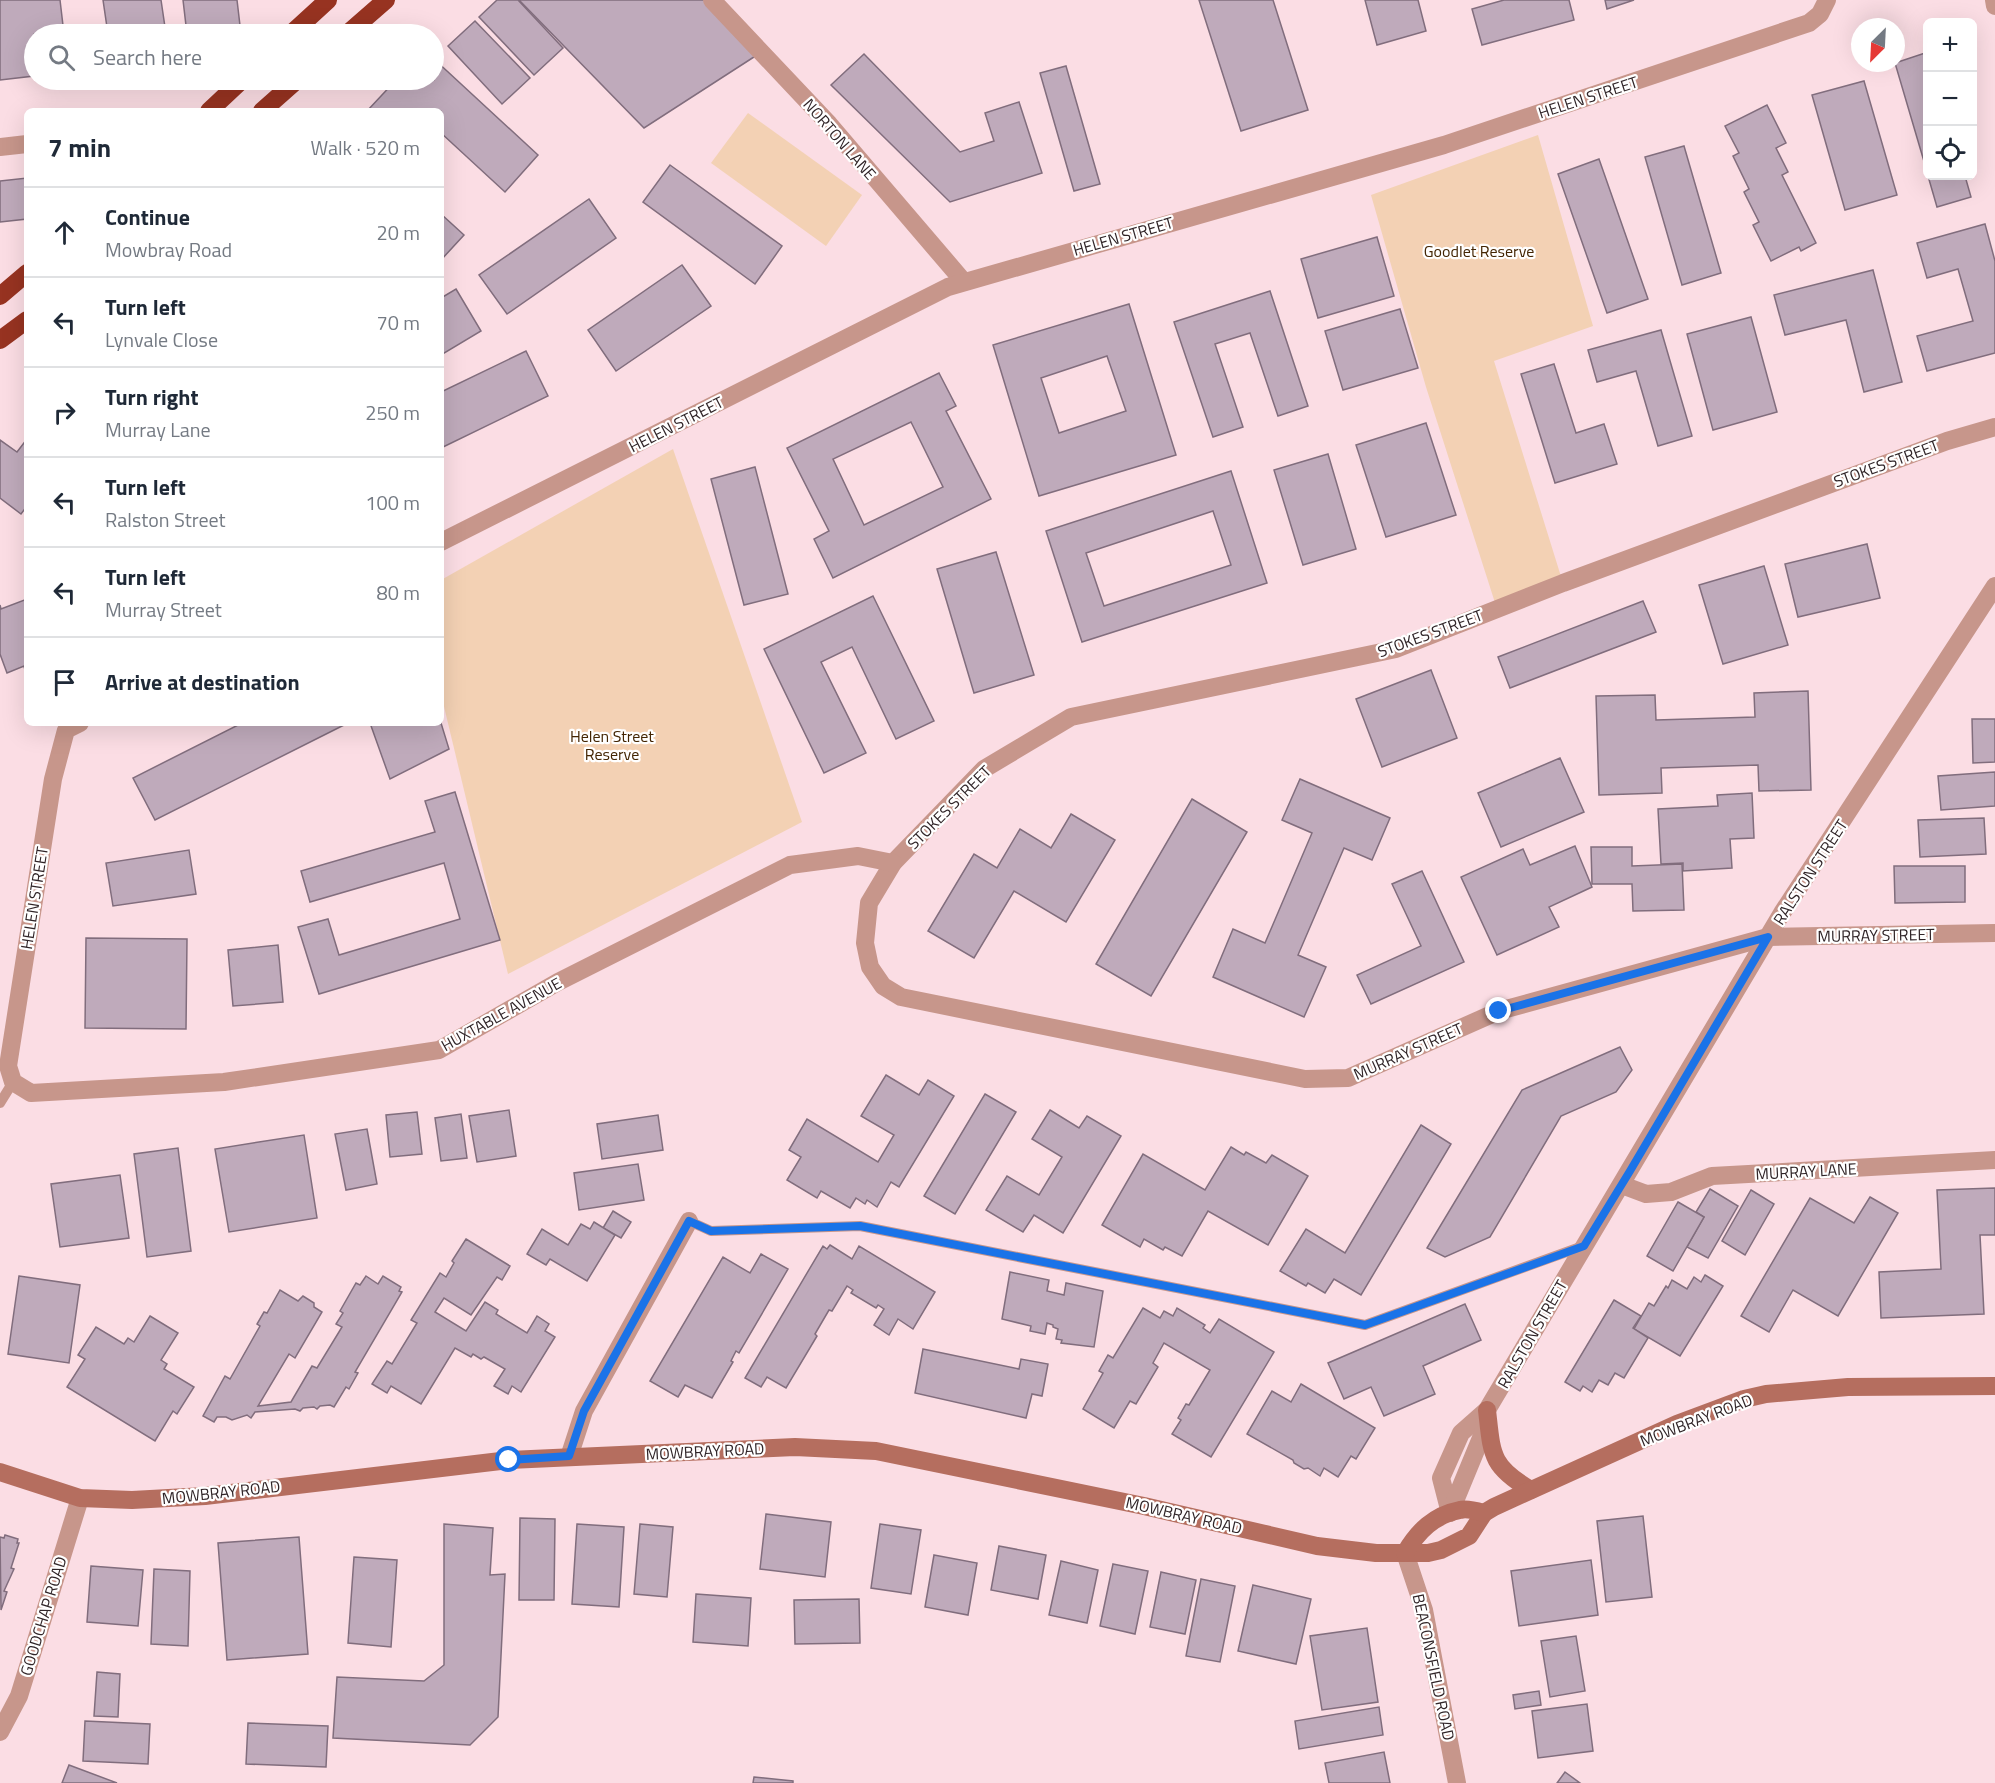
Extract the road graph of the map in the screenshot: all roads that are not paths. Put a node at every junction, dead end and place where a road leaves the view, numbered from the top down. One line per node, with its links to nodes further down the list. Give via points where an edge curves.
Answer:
1 (328, 0): 7 (highway)
2 (386, 0): 8 (highway)
3 (712, 0): 16 (street, NORTON LANE, via 829,124)
4 (1827, 0): 16 (street, HELEN STREET, via 1820,14 1799,27 1444,145)
5 (1994, 0): 6 (street)
6 (1995, 6)
7 (302, 24)
8 (358, 24)
9 (232, 90): 11 (highway)
10 (286, 90): 12 (highway)
11 (212, 108)
12 (265, 108)
13 (24, 144): 14 (street)
14 (0, 147)
15 (24, 276): 17 (highway)
16 (964, 282): 21 (street, HELEN STREET)
17 (0, 296)
18 (24, 322): 19 (highway)
19 (0, 340)
20 (1995, 427): 24 (street, STOKES STREET, via 1947,441 1563,583 1396,649 1071,717 984,769)
21 (444, 540)
22 (1995, 586): 26 (street, RALSTON STREET)
23 (74, 726): 27 (street, HELEN STREET, via 66,730 52,779 8,1066)
24 (893, 863): 26 (street, MURRAY STREET, via 869,903 865,943 870,968 883,986 901,997 1305,1079 1348,1078 1499,1011); 27 (street, HUXTABLE AVENUE, via 858,856 790,865 558,982 439,1050 224,1082 31,1093)
25 (1995, 933): 26 (street, MURRAY STREET)
26 (1768, 937): 30 (street, RALSTON STREET)
27 (13, 1082): 28 (lane)
28 (0, 1102)
29 (1995, 1160): 30 (street, MURRAY LANE, via 1712,1176 1671,1192 1646,1194)
30 (1622, 1185): 32 (street, RALSTON STREET)
31 (689, 1221): 32 (lane, via 711,1231 860,1226 1365,1325); 35 (street, via 584,1411)
32 (1584, 1246): 34 (street, RALSTON STREET)
33 (1995, 1386): 37 (main road, MOWBRAY ROAD, via 1848,1387 1755,1397 1677,1424)
34 (1487, 1410): 37 (main road, via 1492,1451 1499,1467); 40 (street, RALSTON STREET, via 1461,1432 1441,1478)
35 (569, 1456): 38 (main road, MOWBRAY ROAD, via 205,1497); 41 (main road, MOWBRAY ROAD, via 795,1447 876,1451 1317,1546)
36 (0, 1472): 38 (main road, MOWBRAY ROAD)
37 (1531, 1490): 39 (main road, MOWBRAY ROAD)
38 (80, 1498): 42 (street, GOODCHAP ROAD, via 19,1696)
39 (1484, 1513): 40 (main road, MOWBRAY ROAD, via 1462,1509); 41 (main road, MOWBRAY ROAD, via 1469,1536 1441,1550)
40 (1450, 1514): 41 (main road, MOWBRAY ROAD, via 1431,1521)
41 (1405, 1553): 43 (street, BEACONSFIELD ROAD, via 1424,1610)
42 (0, 1732)
43 (1457, 1783)

